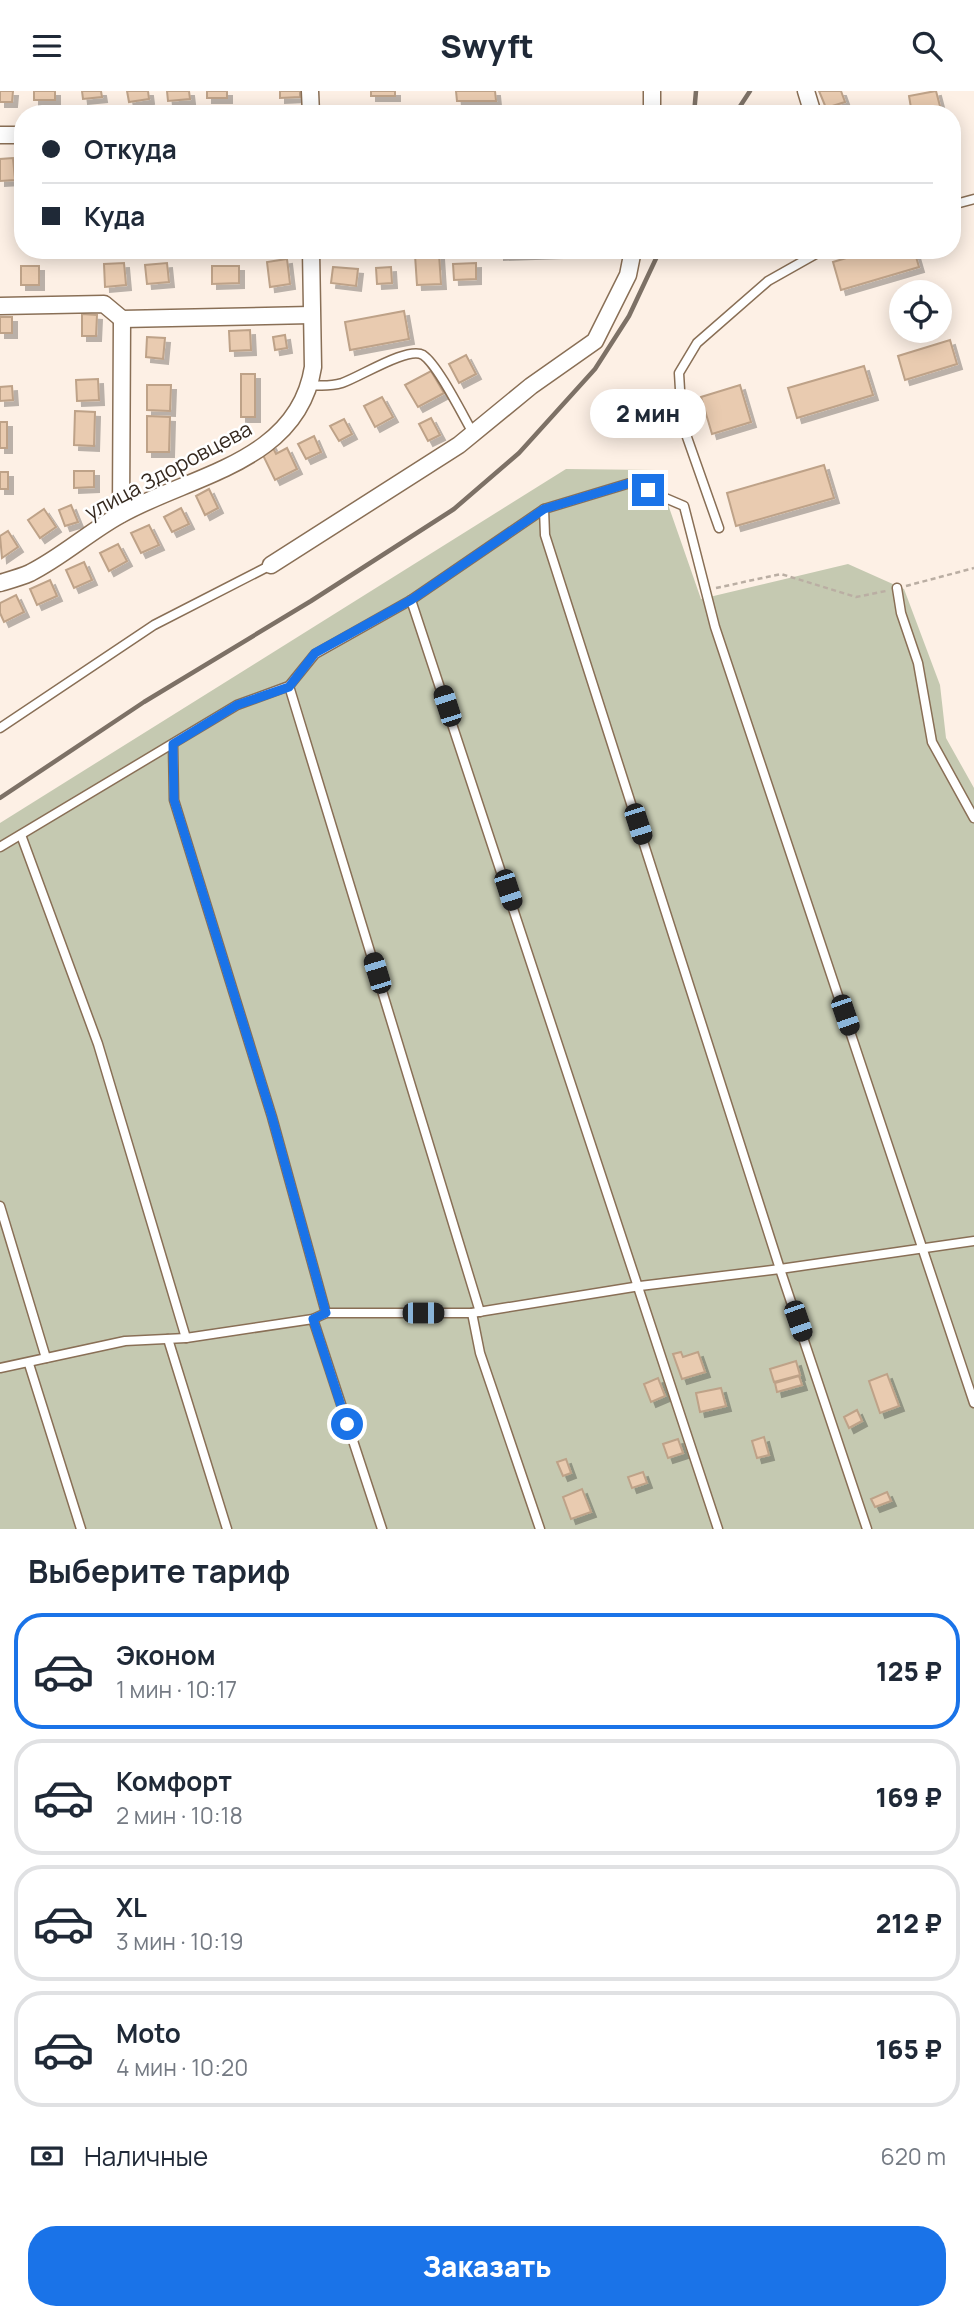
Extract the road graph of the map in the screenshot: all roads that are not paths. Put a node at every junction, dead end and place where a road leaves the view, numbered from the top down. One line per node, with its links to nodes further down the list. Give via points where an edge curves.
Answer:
1 (311, 259): 5 (street, улица Здоровцева)
2 (631, 259): 8 (street, via 628,275 595,341)
3 (807, 259): 11 (lane, via 768,281 697,342 679,373 682,422)
4 (0, 306): 6 (street, via 104,305)
5 (311, 315): 6 (street); 7 (street, улица Здоровцева)
6 (122, 319): 10 (street)
7 (310, 385): 8 (lane, via 342,383 413,352 433,365); 10 (street, улица Здоровцева, via 281,431 258,449)
8 (473, 433): 12 (street)
9 (544, 509): 15 (lane); 24 (lane, via 630,483 684,506 719,640); 25 (lane, via 545,535)
10 (121, 514): 13 (street, улица Здоровцева, via 30,572)
11 (719, 527)
12 (271, 565): 17 (lane, via 154,625)
13 (0, 583)
14 (897, 588): 19 (lane, via 918,663 932,743)
15 (411, 600): 16 (lane, via 315,653); 26 (lane)
16 (289, 687): 18 (lane, via 237,705); 27 (lane)
17 (0, 728)
18 (173, 744): 20 (lane); 28 (lane, via 174,800 272,1117)
19 (974, 818)
20 (21, 835): 21 (lane); 30 (lane, via 97,1044)
21 (0, 847)
22 (0, 1206): 32 (lane)
23 (974, 1241): 24 (lane)
24 (922, 1248): 25 (lane); 35 (lane)
25 (780, 1269): 26 (lane); 41 (lane)
26 (639, 1286): 27 (lane); 40 (lane)
27 (476, 1312): 28 (lane); 39 (lane, via 480,1353)
28 (326, 1313): 29 (lane)
29 (313, 1319): 30 (lane); 38 (lane)
30 (186, 1338): 31 (lane)
31 (168, 1339): 32 (lane, via 125,1341); 37 (lane)
32 (46, 1358): 33 (lane)
33 (29, 1364): 34 (lane); 36 (lane)
34 (0, 1369)
35 (974, 1403)
36 (81, 1529)
37 (228, 1529)
38 (382, 1529)
39 (540, 1529)
40 (718, 1529)
41 (867, 1529)

